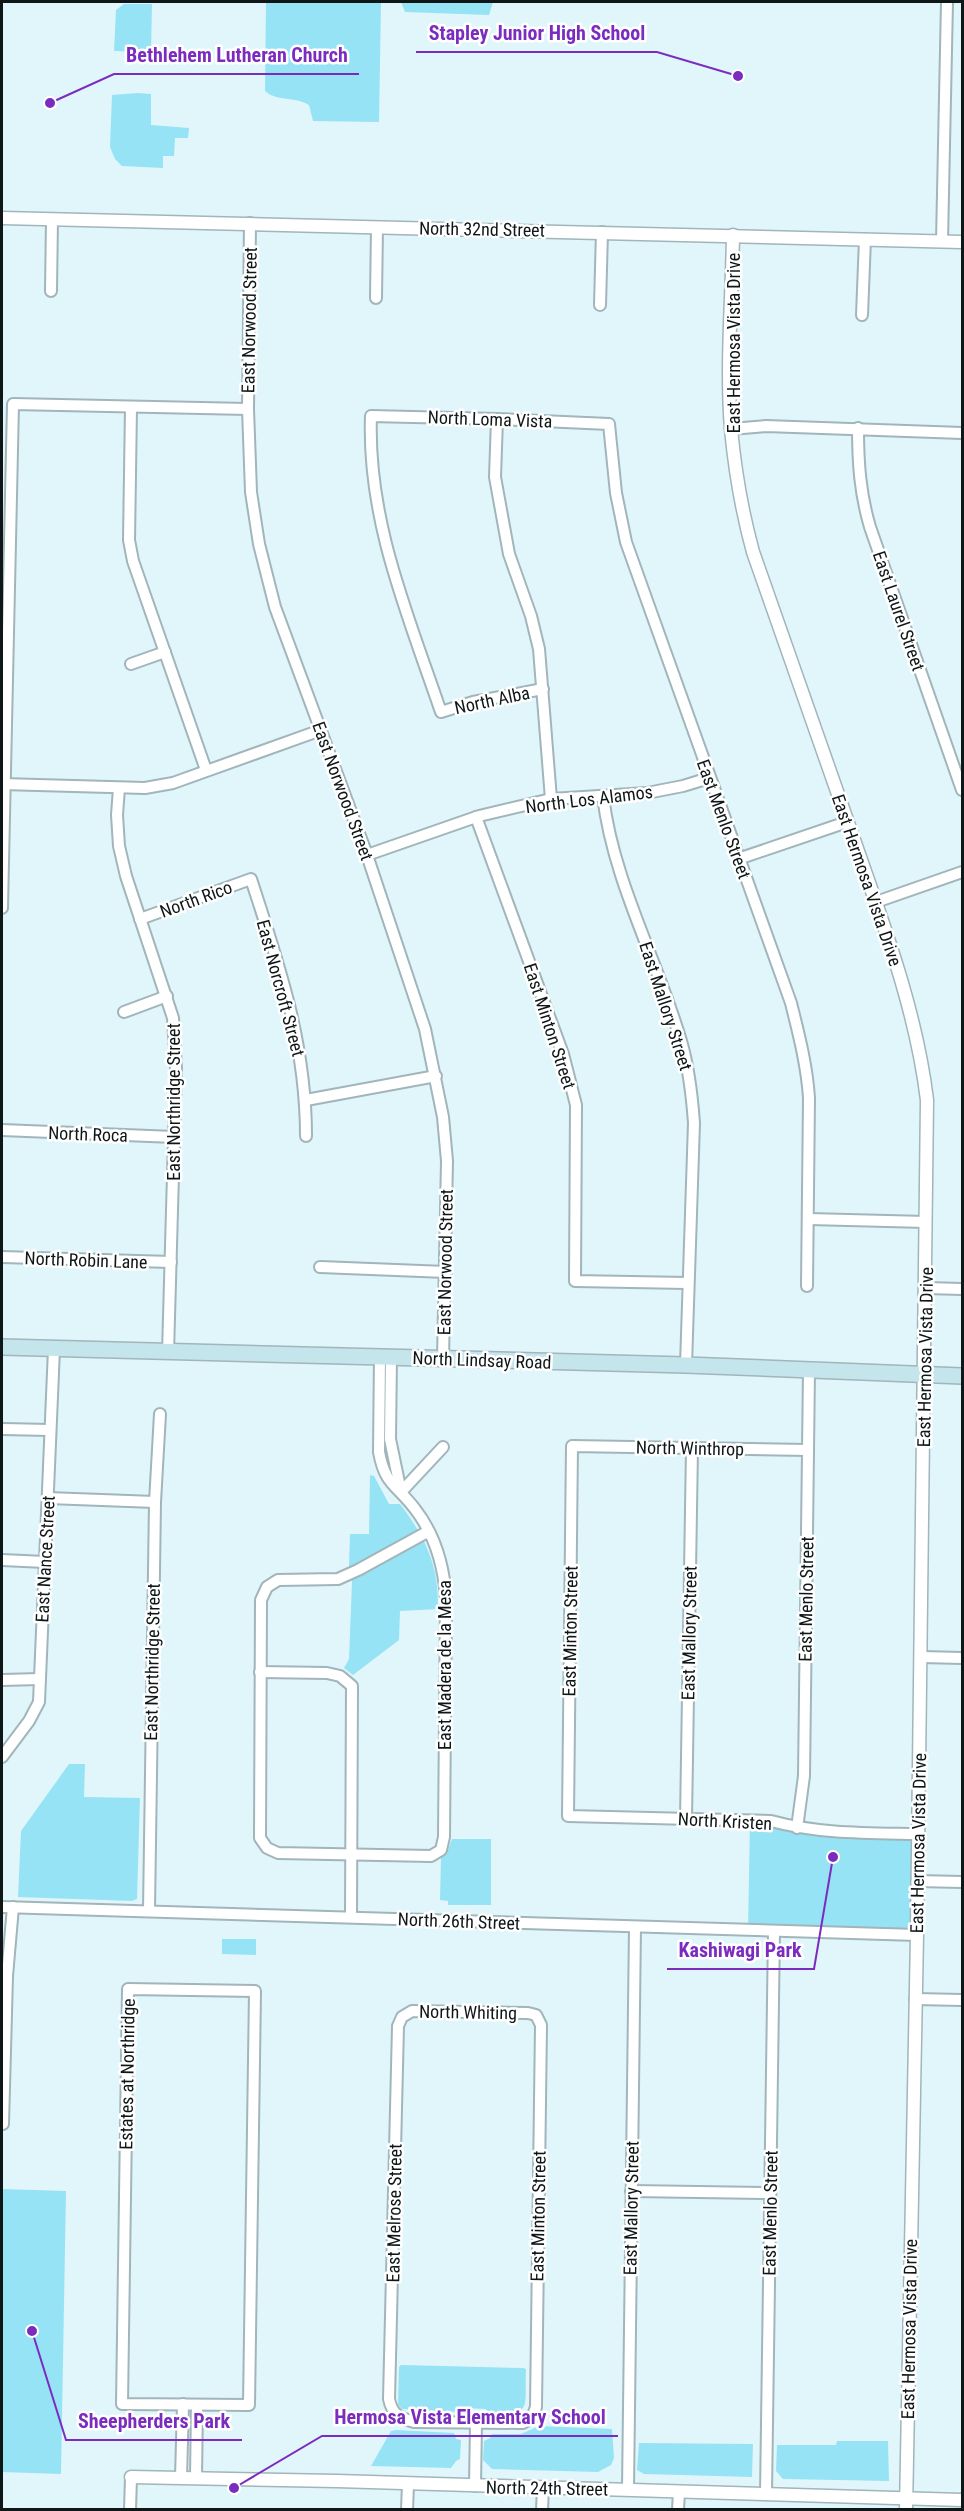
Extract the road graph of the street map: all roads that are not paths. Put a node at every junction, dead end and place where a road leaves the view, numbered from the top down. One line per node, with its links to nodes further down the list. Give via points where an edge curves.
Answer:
1 (947, 2): 9 (street)
2 (2, 218): 3 (street, North 32nd Street)
3 (52, 219): 4 (street, North 32nd Street); 11 (street)
4 (250, 223): 5 (street, North 32nd Street); 16 (street, East Norwood Street)
5 (377, 227): 6 (street, North 32nd Street); 12 (street)
6 (602, 232): 7 (street, North 32nd Street); 13 (street)
7 (733, 235): 8 (street, North 32nd Street); 20 (street, East Hermosa Vista Drive)
8 (865, 239): 9 (street, North 32nd Street); 14 (street)
9 (942, 241): 10 (street, North 32nd Street)
10 (963, 242)
11 (51, 291)
12 (376, 298)
13 (600, 305)
14 (862, 315)
15 (131, 407): 16 (street); 22 (street, via 129,540); 29 (street, via 13,404)
16 (248, 409): 26 (street, East Norwood Street, via 250,492 259,544 275,607)
17 (497, 418): 18 (street, North Loma Vista); 24 (street, via 495,477 501,514 509,554 539,649); 25 (street, North Loma Vista, via 371,416 369,450 388,556)
18 (609, 424): 28 (street, East Menlo Street, via 626,542)
19 (858, 428): 20 (street); 21 (street); 31 (street, East Laurel Street, via 858,470 870,527)
20 (731, 429): 35 (street, East Hermosa Vista Drive, via 742,513 753,552)
21 (963, 433)
22 (165, 652): 23 (street); 27 (street)
23 (131, 664)
24 (543, 690): 25 (street, North Alba, via 473,702); 33 (street)
25 (441, 712)
26 (321, 730): 27 (street); 36 (street, East Norwood Street)
27 (206, 770): 30 (street, via 172,783)
28 (709, 778): 32 (street, North Los Alamos, via 656,791); 37 (street, East Menlo Street)
29 (3, 784): 30 (street); 41 (street)
30 (119, 788): 42 (street, East Northridge Street, via 119,846)
31 (963, 790)
32 (603, 796): 33 (street, North Los Alamos); 56 (street, East Mallory Street, via 612,843 681,1041 691,1087 694,1123)
33 (551, 799): 34 (street, North Los Alamos)
34 (476, 817): 36 (street, North Los Alamos); 56 (street, East Minton Street, via 563,1054 576,1105 574,1281)
35 (848, 822): 37 (street); 40 (street, East Hermosa Vista Drive)
36 (367, 855): 45 (street, East Norwood Street, via 425,1029)
37 (738, 859): 50 (street, East Menlo Street, via 791,1003 803,1052 809,1098)
38 (963, 872): 40 (street)
39 (251, 879): 42 (street, North Rico); 46 (street, East Norcroft Street, via 298,1039)
40 (876, 902): 51 (street, East Hermosa Vista Drive, via 922,1055 927,1100)
41 (2, 908)
42 (140, 919): 43 (street, East Northridge Street)
43 (167, 996): 44 (street); 49 (street, East Northridge Street, via 176,1044)
44 (124, 1012)
45 (436, 1076): 46 (street); 55 (street, East Norwood Street, via 447,1161)
46 (306, 1100): 48 (street, East Norcroft Street)
47 (2, 1130): 49 (street, North Roca)
48 (306, 1136)
49 (174, 1137): 53 (street, East Northridge Street)
50 (809, 1219): 51 (street); 57 (street, East Menlo Street)
51 (927, 1222): 58 (street, East Hermosa Vista Drive)
52 (2, 1257): 53 (street, North Robin Lane)
53 (171, 1262): 62 (street, East Northridge Street)
54 (320, 1267): 55 (street)
55 (446, 1272): 64 (street, East Norwood Street)
56 (687, 1283): 65 (street, East Mallory Street)
57 (807, 1286)
58 (926, 1288): 59 (street); 67 (street, East Hermosa Vista Drive)
59 (963, 1289)
60 (2, 1347): 61 (main road, North Lindsay Road)
61 (54, 1349): 62 (main road, North Lindsay Road); 71 (street, East Nance Street)
62 (168, 1353): 63 (main road, North Lindsay Road)
63 (386, 1357): 64 (main road, North Lindsay Road); 76 (street, East Madera de la Mesa, via 391,1454)
64 (443, 1359): 65 (main road, North Lindsay Road)
65 (686, 1365): 66 (main road, North Lindsay Road)
66 (809, 1370): 67 (main road, North Lindsay Road); 75 (street, East Menlo Street)
67 (924, 1374): 68 (main road, North Lindsay Road); 82 (street, East Hermosa Vista Drive)
68 (963, 1376)
69 (160, 1414): 78 (street, East Northridge Street)
70 (2, 1429): 71 (street)
71 (50, 1430): 77 (street, East Nance Street)
72 (572, 1446): 74 (street, North Winthrop); 88 (street, East Minton Street)
73 (443, 1447): 76 (street)
74 (692, 1448): 75 (street, North Winthrop); 89 (street, East Mallory Street)
75 (808, 1450): 90 (street, East Menlo Street, via 804,1776)
76 (401, 1492): 79 (street, East Madera de la Mesa)
77 (48, 1498): 78 (street); 81 (street, East Nance Street)
78 (155, 1502): 97 (street, East Northridge Street)
79 (429, 1531): 84 (street, via 338,1579 278,1580 267,1587 261,1600); 92 (street, East Madera de la Mesa, via 439,1552 446,1599 441,1850 431,1856)
80 (2, 1560): 81 (street)
81 (45, 1562): 85 (street, East Nance Street)
82 (921, 1657): 83 (street); 91 (street, East Hermosa Vista Drive)
83 (963, 1658)
84 (260, 1672): 92 (street, via 260,1838 267,1848 278,1853); 92 (street, via 327,1673 340,1676 352,1686)
85 (40, 1679): 86 (street); 87 (street, East Nance Street, via 39,1702)
86 (2, 1680)
87 (2, 1757)
88 (568, 1816): 89 (street, North Kristen)
89 (686, 1819): 90 (street, North Kristen, via 771,1821)
90 (797, 1828): 91 (street, North Kristen)
91 (917, 1834): 93 (street, East Hermosa Vista Drive)
92 (351, 1854): 98 (street)
93 (917, 1881): 94 (street); 101 (street, East Hermosa Vista Drive)
94 (963, 1882)
95 (2, 1906): 96 (street, North 26th Street)
96 (14, 1907): 97 (street, North 26th Street); 106 (street, via 7,1976)
97 (149, 1910): 98 (street, North 26th Street)
98 (351, 1917): 99 (street, North 26th Street)
99 (635, 1927): 100 (street, North 26th Street); 107 (street, East Mallory Street)
100 (774, 1932): 101 (street, North 26th Street); 108 (street, East Menlo Street)
101 (917, 1935): 102 (street, East Hermosa Vista Drive)
102 (915, 1999): 103 (street); 124 (street, East Hermosa Vista Drive)
103 (963, 2000)
104 (536, 2015): 105 (street, North Whiting, via 412,2011); 111 (street, East Minton Street, via 541,2025 536,2407 532,2418 523,2423)
105 (402, 2017): 111 (street, East Melrose Street, via 398,2026 391,2410 414,2422)
106 (2, 2123)
107 (631, 2191): 108 (street); 120 (street, East Mallory Street)
108 (770, 2193): 122 (street, East Menlo Street)
109 (183, 2404): 110 (street, Estates at Northridge); 110 (street, Estates at Northridge, via 122,2404 128,1989 255,1991 249,2405); 112 (street)
110 (197, 2405): 113 (street)
111 (476, 2423): 118 (street)
112 (182, 2435): 113 (street); 115 (street)
113 (197, 2435): 116 (street)
114 (131, 2477): 115 (street, North 24th Street); 125 (street)
115 (181, 2478): 116 (street, North 24th Street)
116 (196, 2478): 117 (street, North 24th Street)
117 (408, 2484): 118 (street, North 24th Street); 126 (street)
118 (475, 2486): 119 (street, North 24th Street)
119 (543, 2487): 120 (street, North 24th Street); 127 (street)
120 (628, 2489): 121 (street, North 24th Street)
121 (679, 2491): 122 (street, North 24th Street); 128 (street)
122 (766, 2494): 124 (street, North 24th Street)
123 (963, 2500): 124 (street, North 24th Street)
124 (906, 2504)
125 (130, 2510)
126 (407, 2510)
127 (542, 2510)
128 (678, 2510)

